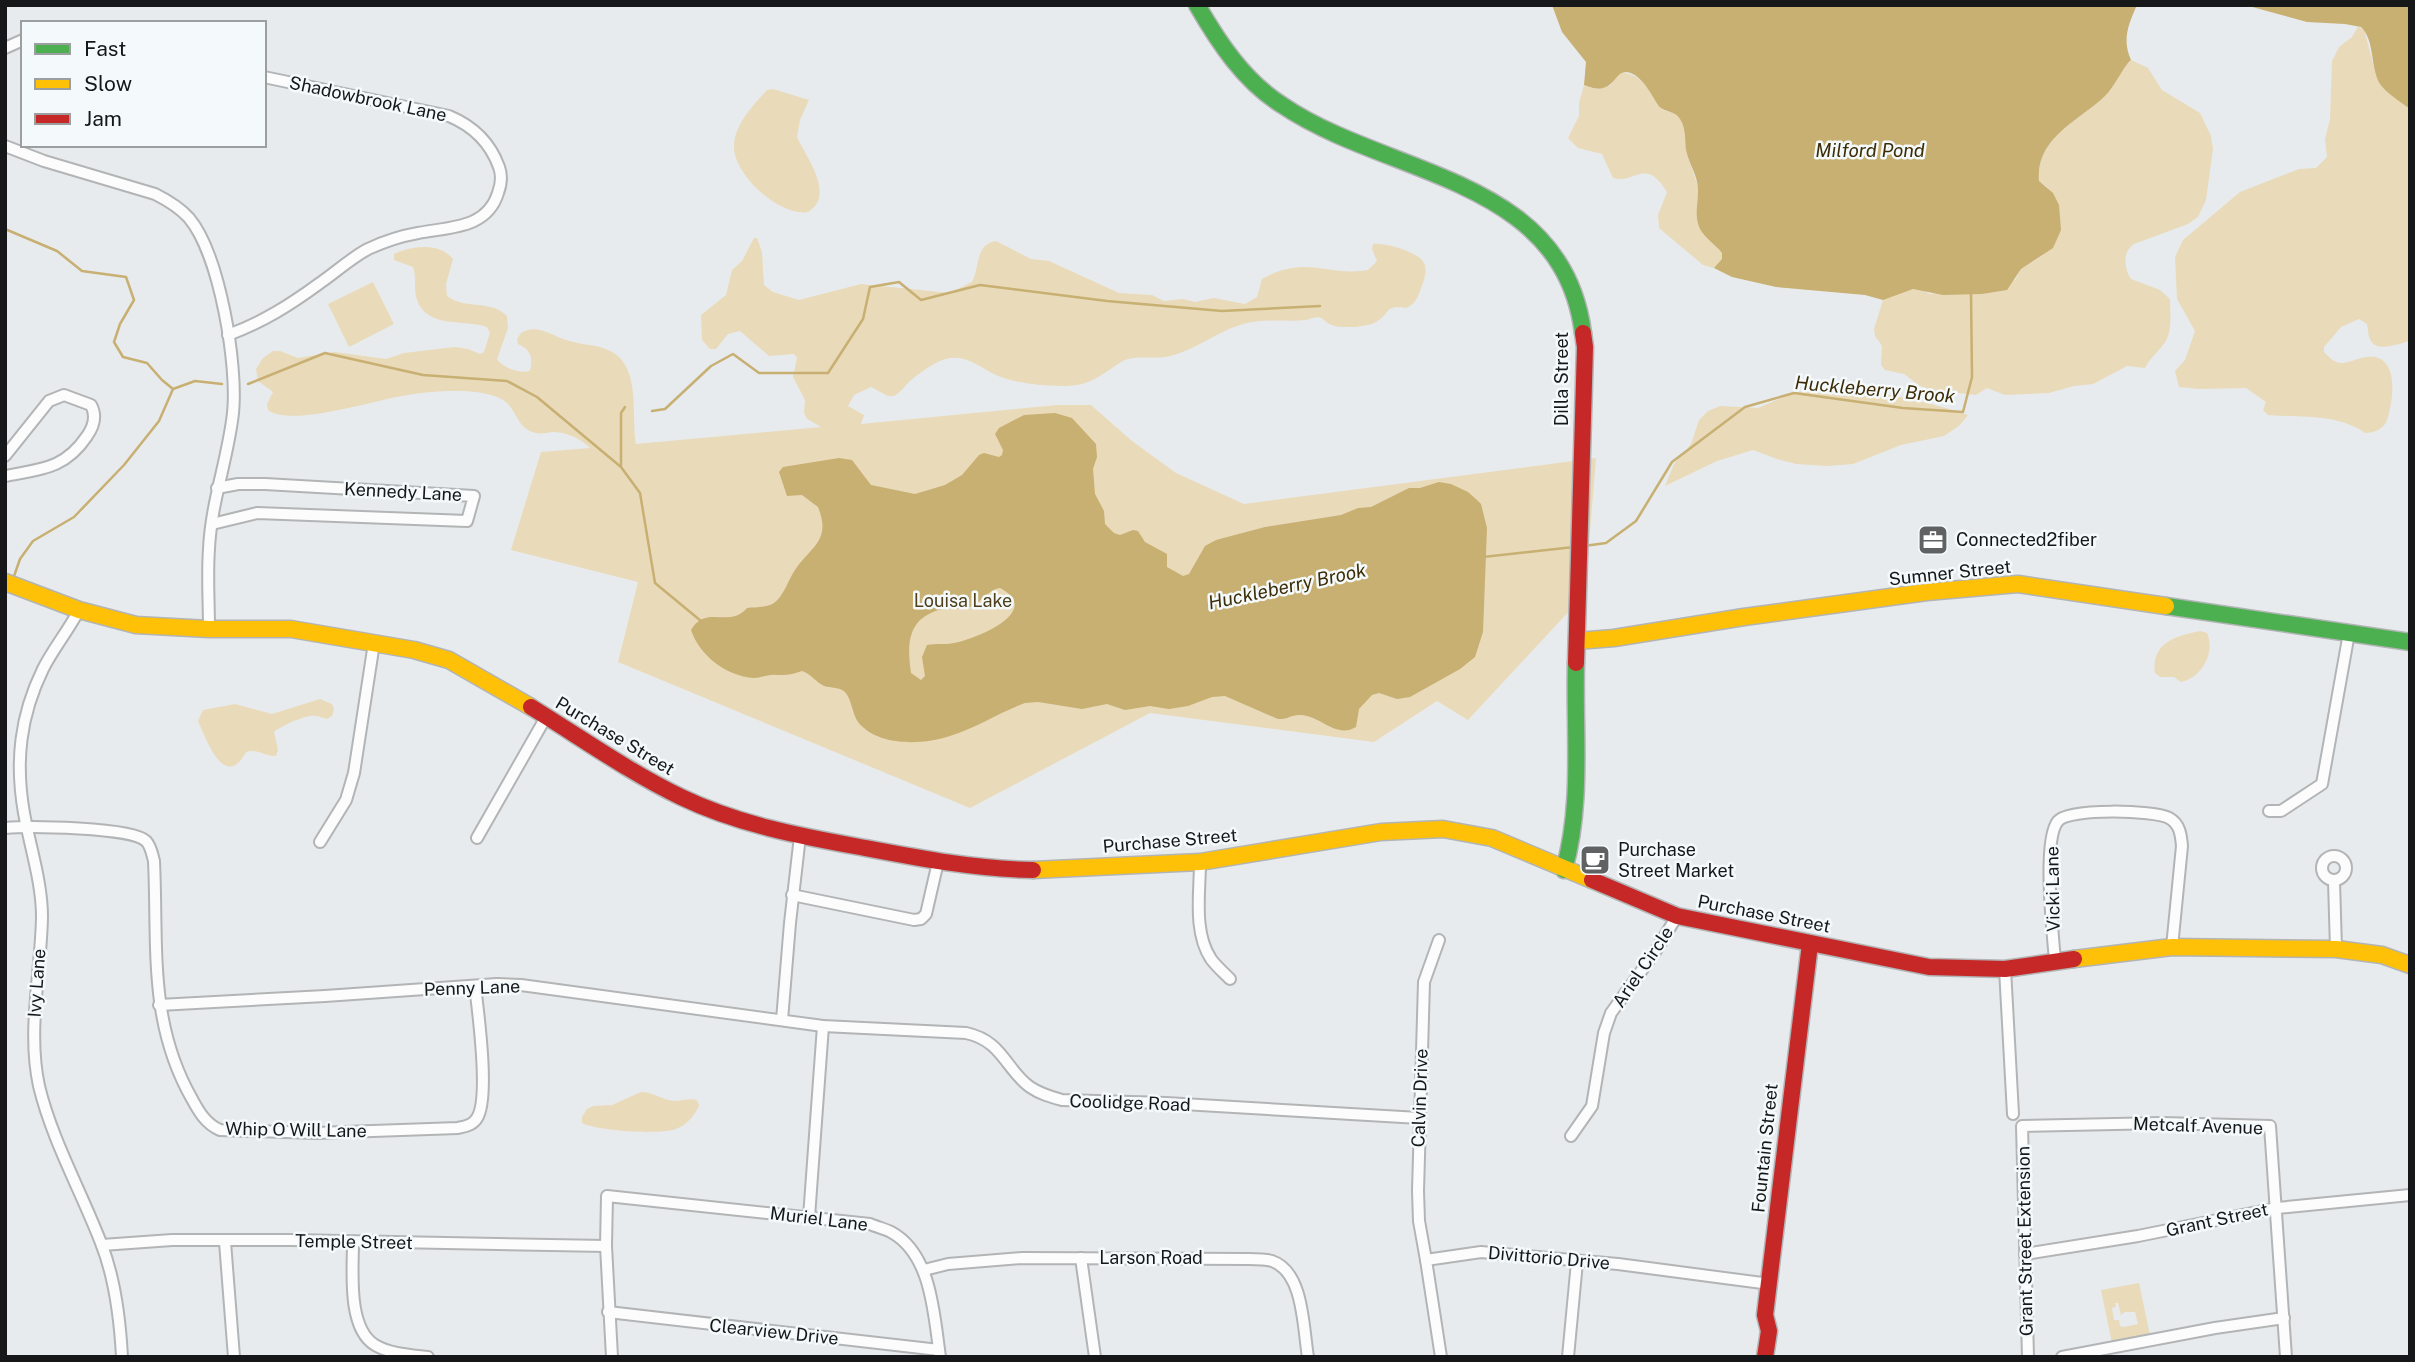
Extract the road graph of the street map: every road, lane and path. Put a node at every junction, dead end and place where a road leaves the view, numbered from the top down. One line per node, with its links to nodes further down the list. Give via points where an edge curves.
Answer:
1 (1197, 5): 15 (main road, Dilla Street, via 1221,48 1273,99 1338,135 1484,195 1512,212 1544,242 1568,279 1584,330)
2 (21, 41): 3 (street)
3 (5, 48)
4 (266, 76): 6 (street, Shadowbrook Lane, via 463,121 492,153 500,169 500,188 488,211 471,223 411,234 370,248 272,316)
5 (5, 146): 6 (street, via 155,194 180,210 203,241)
6 (228, 335): 9 (street, via 234,393)
7 (5, 456): 8 (street, via 49,401 64,395 95,411 90,432 75,453 50,467)
8 (5, 476)
9 (217, 488): 10 (street); 10 (street, Kennedy Lane, via 265,484 474,496 467,520 257,513)
10 (212, 524): 13 (street)
11 (5, 582): 12 (main road, Purchase Street)
12 (79, 610): 13 (main road, Purchase Street, via 136,625); 20 (street, Ivy Lane, via 44,667 20,736)
13 (209, 629): 17 (main road, Purchase Street, via 291,629)
14 (2349, 633): 15 (main road, Sumner Street, via 2018,584 1927,592); 16 (main road, Sumner Street); 19 (street, via 2322,784 2281,811)
15 (1577, 641): 27 (main road, Dilla Street, via 1574,807)
16 (2410, 642)
17 (374, 643): 18 (main road, Purchase Street, via 449,660); 24 (street, via 360,744 346,800)
18 (546, 717): 22 (main road, Purchase Street, via 680,797 717,813); 23 (street)
19 (2269, 811)
20 (27, 826): 21 (street, Whip O Will Lane); 40 (street, Whip O Will Lane, via 118,831 138,836 151,847); 52 (street, Ivy Lane, via 42,915 34,1026 39,1084)
21 (5, 828)
22 (800, 836): 25 (main road, Purchase Street); 29 (street)
23 (477, 838)
24 (320, 842)
25 (938, 862): 26 (main road, Purchase Street, via 1033,870); 29 (street, via 921,919)
26 (1200, 862): 27 (main road, Purchase Street, via 1381,832 1443,829 1492,838); 38 (street, via 1204,944)
27 (1564, 870): 30 (main road, Purchase Street)
28 (2334, 881): 34 (street)
29 (792, 895): 41 (street)
30 (1677, 916): 32 (main road, Purchase Street); 46 (street, Ariel Circle, via 1611,1013 1592,1106)
31 (1439, 940): 44 (street, Calvin Drive, via 1424,982)
32 (1810, 944): 37 (main road, Purchase Street, via 1929,967); 59 (main road, Fountain Street)
33 (2172, 947): 34 (main road, Purchase Street); 35 (main road, Purchase Street); 35 (street, Vicki Lane, via 2182,846 2179,829 2171,819 2152,814 2104,812 2064,817 2052,839)
34 (2336, 950): 36 (main road, Purchase Street, via 2382,955)
35 (2055, 961): 37 (main road, Purchase Street)
36 (2410, 965)
37 (2005, 969): 43 (street)
38 (1230, 979)
39 (475, 986): 40 (street, Penny Lane); 40 (street, Whip O Will Lane, via 482,1105 472,1124 458,1128 316,1133 215,1128 181,1080); 41 (street, Penny Lane, via 521,985)
40 (159, 1005)
41 (782, 1020): 42 (street, Coolidge Road)
42 (823, 1026): 44 (street, Coolidge Road, via 973,1035 998,1050 1029,1086 1062,1100); 49 (street)
43 (2013, 1114)
44 (1419, 1118): 56 (street, Calvin Drive, via 1419,1221)
45 (2022, 1126): 48 (street, Metcalf Avenue, via 2270,1126); 54 (street, Grant Street Extension)
46 (1571, 1136)
47 (2410, 1195): 48 (street, Grant Street)
48 (2277, 1208): 54 (street, Grant Street); 61 (street, Metcalf Avenue)
49 (809, 1217): 53 (street, Muriel Lane, via 607,1196); 58 (street, Muriel Lane, via 870,1224 892,1233 910,1247)
50 (225, 1242): 51 (street, Temple Street); 52 (street, Temple Street); 64 (street)
51 (353, 1242): 53 (street, Temple Street); 65 (street, via 355,1305 365,1336 392,1352)
52 (102, 1245): 63 (street, Ivy Lane, via 120,1322)
53 (606, 1245): 60 (street)
54 (2025, 1254): 72 (street, Grant Street Extension)
55 (1081, 1258): 58 (street, Larson Road, via 971,1261); 67 (street); 68 (street, Larson Road, via 1272,1261 1286,1270 1296,1285)
56 (1426, 1260): 57 (street, Divittorio Drive, via 1481,1252); 69 (street)
57 (1577, 1262): 59 (street, Divittorio Drive); 70 (street)
58 (924, 1270): 62 (street, Muriel Lane)
59 (1770, 1284): 71 (main road, Fountain Street)
60 (608, 1312): 62 (street, Clearview Drive); 66 (street)
61 (2284, 1318): 73 (street); 74 (street, Metcalf Avenue)
62 (940, 1353)
63 (121, 1357)
64 (234, 1357)
65 (428, 1357)
66 (612, 1357)
67 (1095, 1357)
68 (1308, 1357)
69 (1441, 1357)
70 (1567, 1357)
71 (1765, 1357)
72 (2028, 1357)
73 (2062, 1357)
74 (2286, 1357)

